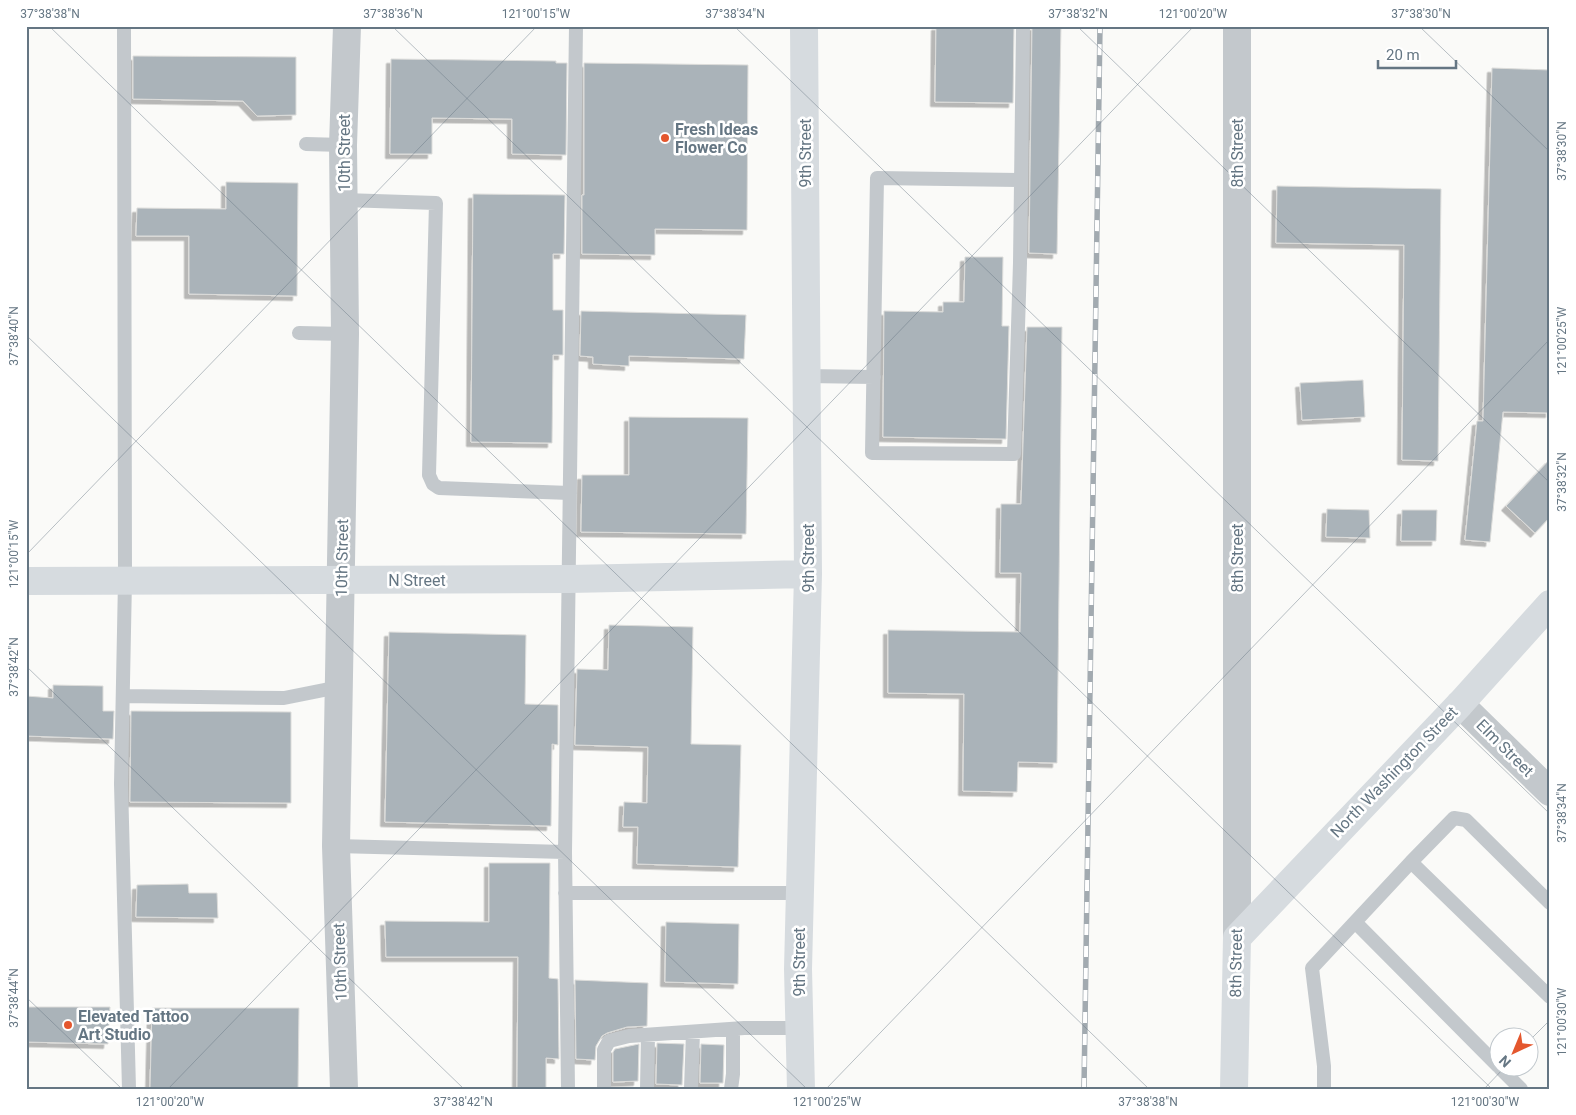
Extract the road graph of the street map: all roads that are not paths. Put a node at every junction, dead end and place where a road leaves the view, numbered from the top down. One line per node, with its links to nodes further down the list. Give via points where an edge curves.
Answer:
1 (124, 26): 19 (lane)
2 (347, 26): 8 (street, 10th Street)
3 (576, 26): 15 (lane)
4 (804, 26): 13 (street, 9th Street)
5 (1023, 26): 9 (lane)
6 (1237, 26): 33 (street, 8th Street)
7 (306, 144): 8 (lane)
8 (343, 145): 10 (street, 10th Street)
9 (1021, 180): 14 (lane, via 877,178); 14 (lane, via 1014,454 872,453)
10 (344, 200): 12 (street, 10th Street); 15 (lane, via 436,203 429,475 433,484 439,488)
11 (299, 333): 12 (lane)
12 (345, 334): 20 (street, 10th Street)
13 (806, 376): 14 (lane); 16 (street, 9th Street)
14 (874, 377)
15 (570, 492): 17 (lane)
16 (808, 574): 17 (street, N Street); 30 (street, 9th Street)
17 (569, 579): 20 (street, N Street); 27 (lane)
18 (26, 580): 19 (street, N Street)
19 (125, 580): 20 (street, N Street); 23 (lane)
20 (341, 581): 22 (street, 10th Street)
21 (1550, 604): 24 (street, North Washington Street)
22 (340, 687): 23 (lane, via 284,698); 26 (street, 10th Street)
23 (123, 696): 41 (lane, via 121,784)
24 (1460, 704): 25 (street, Elm Street); 33 (street, North Washington Street)
25 (1550, 792)
26 (336, 846): 27 (lane); 42 (street, 10th Street)
27 (565, 852): 29 (lane)
28 (1411, 862): 31 (lane, via 1454,818 1466,820); 32 (lane); 34 (lane)
29 (565, 892): 30 (lane); 43 (lane)
30 (800, 893): 35 (street, 9th Street)
31 (1550, 903)
32 (1355, 922): 39 (lane); 50 (lane, via 1312,968)
33 (1237, 938): 49 (street, 8th Street)
34 (1550, 996)
35 (799, 1028): 36 (lane); 48 (street, 9th Street)
36 (733, 1029): 37 (lane); 47 (lane)
37 (693, 1032): 38 (lane); 46 (lane)
38 (648, 1034): 44 (lane, via 609,1041 604,1050); 45 (lane)
39 (1488, 1056)
40 (1510, 1078): 51 (lane)
41 (130, 1089)
42 (344, 1089)
43 (568, 1089)
44 (604, 1089)
45 (647, 1089)
46 (691, 1089)
47 (731, 1089)
48 (801, 1089)
49 (1234, 1089)
50 (1324, 1089)
51 (1522, 1089)

